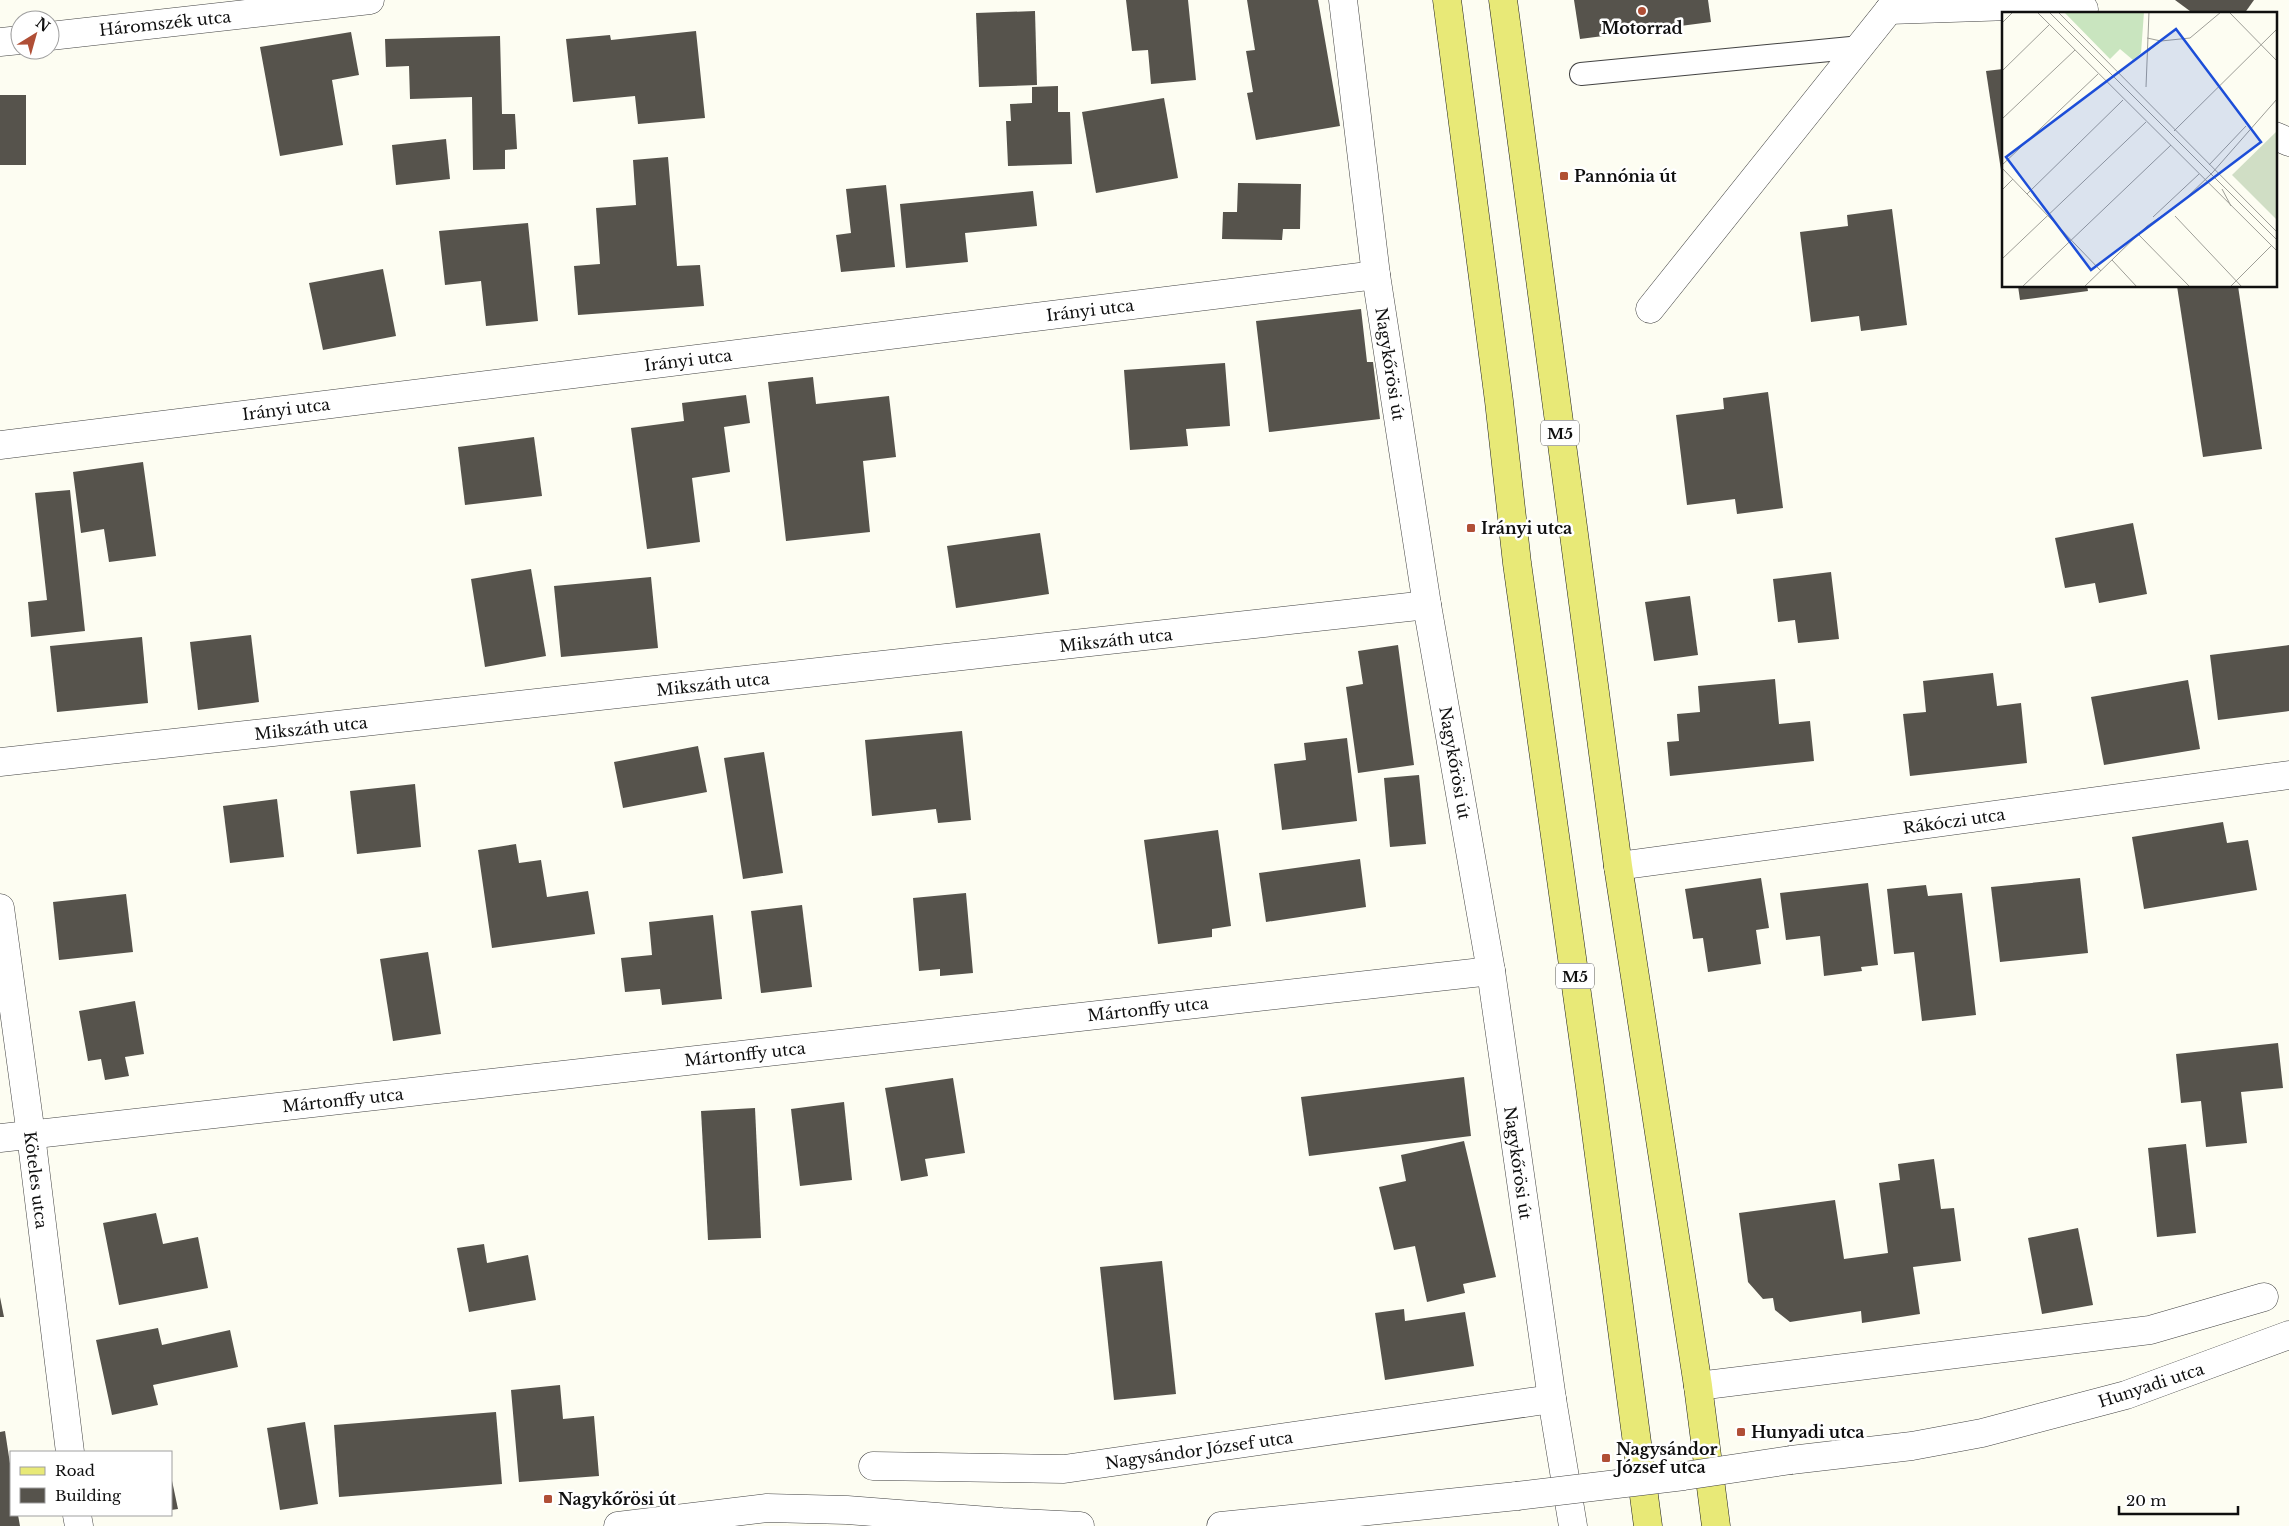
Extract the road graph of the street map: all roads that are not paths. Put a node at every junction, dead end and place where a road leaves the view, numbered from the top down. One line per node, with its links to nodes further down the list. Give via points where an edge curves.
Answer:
1 (370, 0): 7 (street, Háromszék utca)
2 (1343, 0): 12 (street, Nagykőrösi út)
3 (1447, 0): 33 (main road, M5, via 1517,563)
4 (1503, 0): 18 (main road, M5)
5 (1893, 5): 6 (street); 8 (street)
6 (2086, 8)
7 (60, 35)
8 (1861, 47): 9 (lane); 13 (street)
9 (1581, 74)
10 (2276, 136): 11 (street)
11 (2289, 142)
12 (1376, 275): 14 (street, Irányi utca); 15 (street, Nagykőrösi út)
13 (1650, 309)
14 (0, 444)
15 (1427, 606): 16 (street, Mikszáth utca); 20 (street, Nagykőrösi út)
16 (0, 762)
17 (2289, 775): 18 (street, Rákóczi utca)
18 (1618, 866): 25 (main road, M5)
19 (0, 908): 21 (street, Köteles utca)
20 (1491, 971): 21 (street, Mártonffy utca); 26 (street, Nagykőrösi út)
21 (31, 1135): 22 (street, Mártonffy utca); 27 (street, Köteles utca)
22 (0, 1138)
23 (2264, 1297): 25 (street, via 2150,1330)
24 (2289, 1335): 31 (street, Hunyadi utca, bridge, via 2126,1395 2006,1427 1912,1446 1517,1496)
25 (1698, 1386): 34 (main road, M5)
26 (1552, 1399): 28 (street, Nagysándor József utca, via 1064,1469); 32 (street, Nagykőrösi út)
27 (70, 1451)
28 (873, 1466)
29 (632, 1525): 30 (street, via 767,1508 847,1510)
30 (1080, 1526)
31 (1221, 1526)
32 (1573, 1526)
33 (1648, 1526)
34 (1716, 1526)

